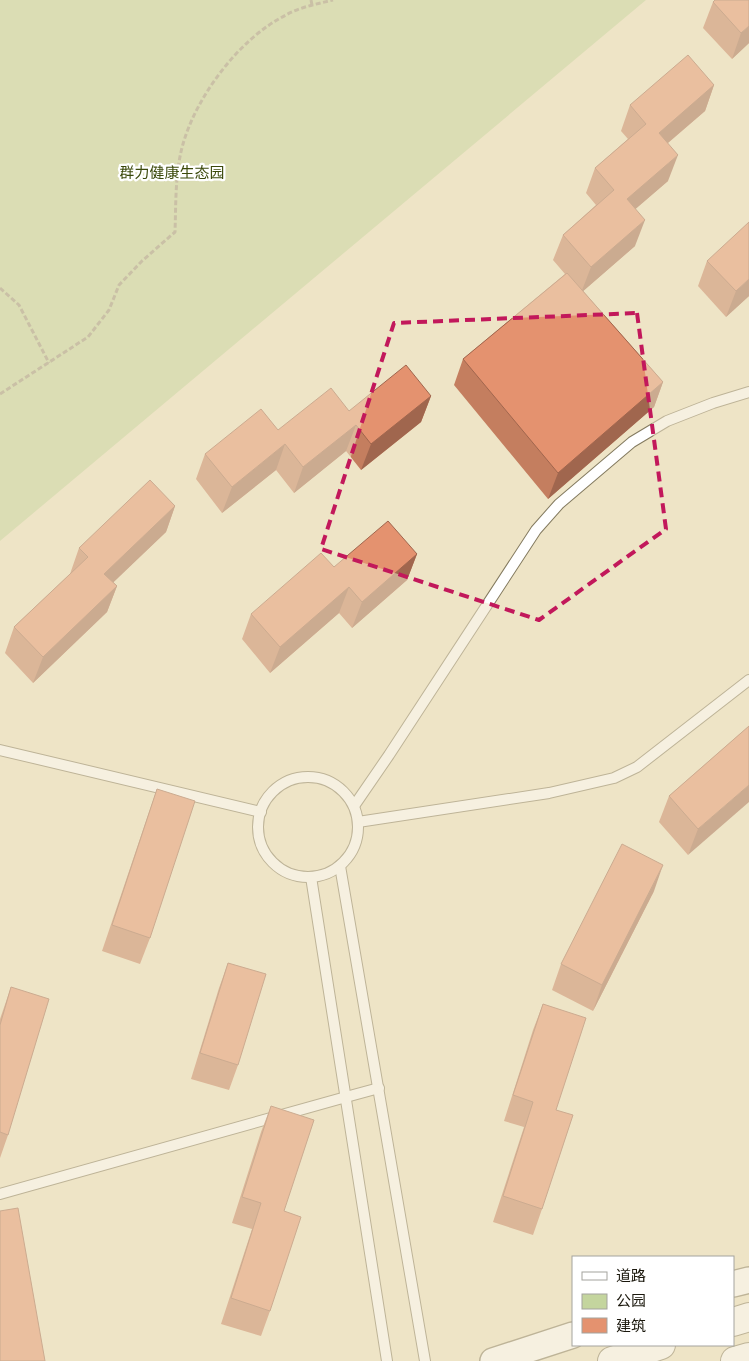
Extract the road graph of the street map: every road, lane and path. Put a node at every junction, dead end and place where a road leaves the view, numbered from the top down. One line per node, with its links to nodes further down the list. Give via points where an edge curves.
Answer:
1 (310, 0): 3 (path)
2 (333, 0): 3 (path)
3 (312, 5): 5 (path, via 286,14 262,30 222,69 203,97 183,144 175,232 119,285 109,310 88,337)
4 (0, 288): 5 (path, via 19,305)
5 (49, 363): 7 (path)
6 (749, 392): 10 (lane, via 660,425 632,442 559,504 536,530)
7 (0, 394)
8 (749, 680): 12 (lane, via 637,767 614,778 549,793)
9 (0, 750): 11 (lane)
10 (354, 806): 11 (lane, via 344,792 330,782 314,777 297,778 268,796); 12 (lane)
11 (261, 812): 14 (lane, via 258,828 268,858 295,876)
12 (358, 822): 13 (lane, via 357,838 351,853)
13 (340, 866): 14 (lane, via 327,874); 15 (lane)
14 (311, 877): 16 (lane)
15 (379, 1088): 16 (lane); 26 (lane)
16 (346, 1096): 17 (lane); 25 (lane)
17 (0, 1194)
18 (749, 1280): 19 (street)
19 (734, 1284)
20 (749, 1317): 21 (main road)
21 (734, 1322)
22 (572, 1335): 27 (street)
23 (658, 1346): 28 (main road)
24 (749, 1357): 29 (main road)
25 (387, 1361)
26 (425, 1361)
27 (493, 1361)
28 (612, 1361)
29 (735, 1361)

